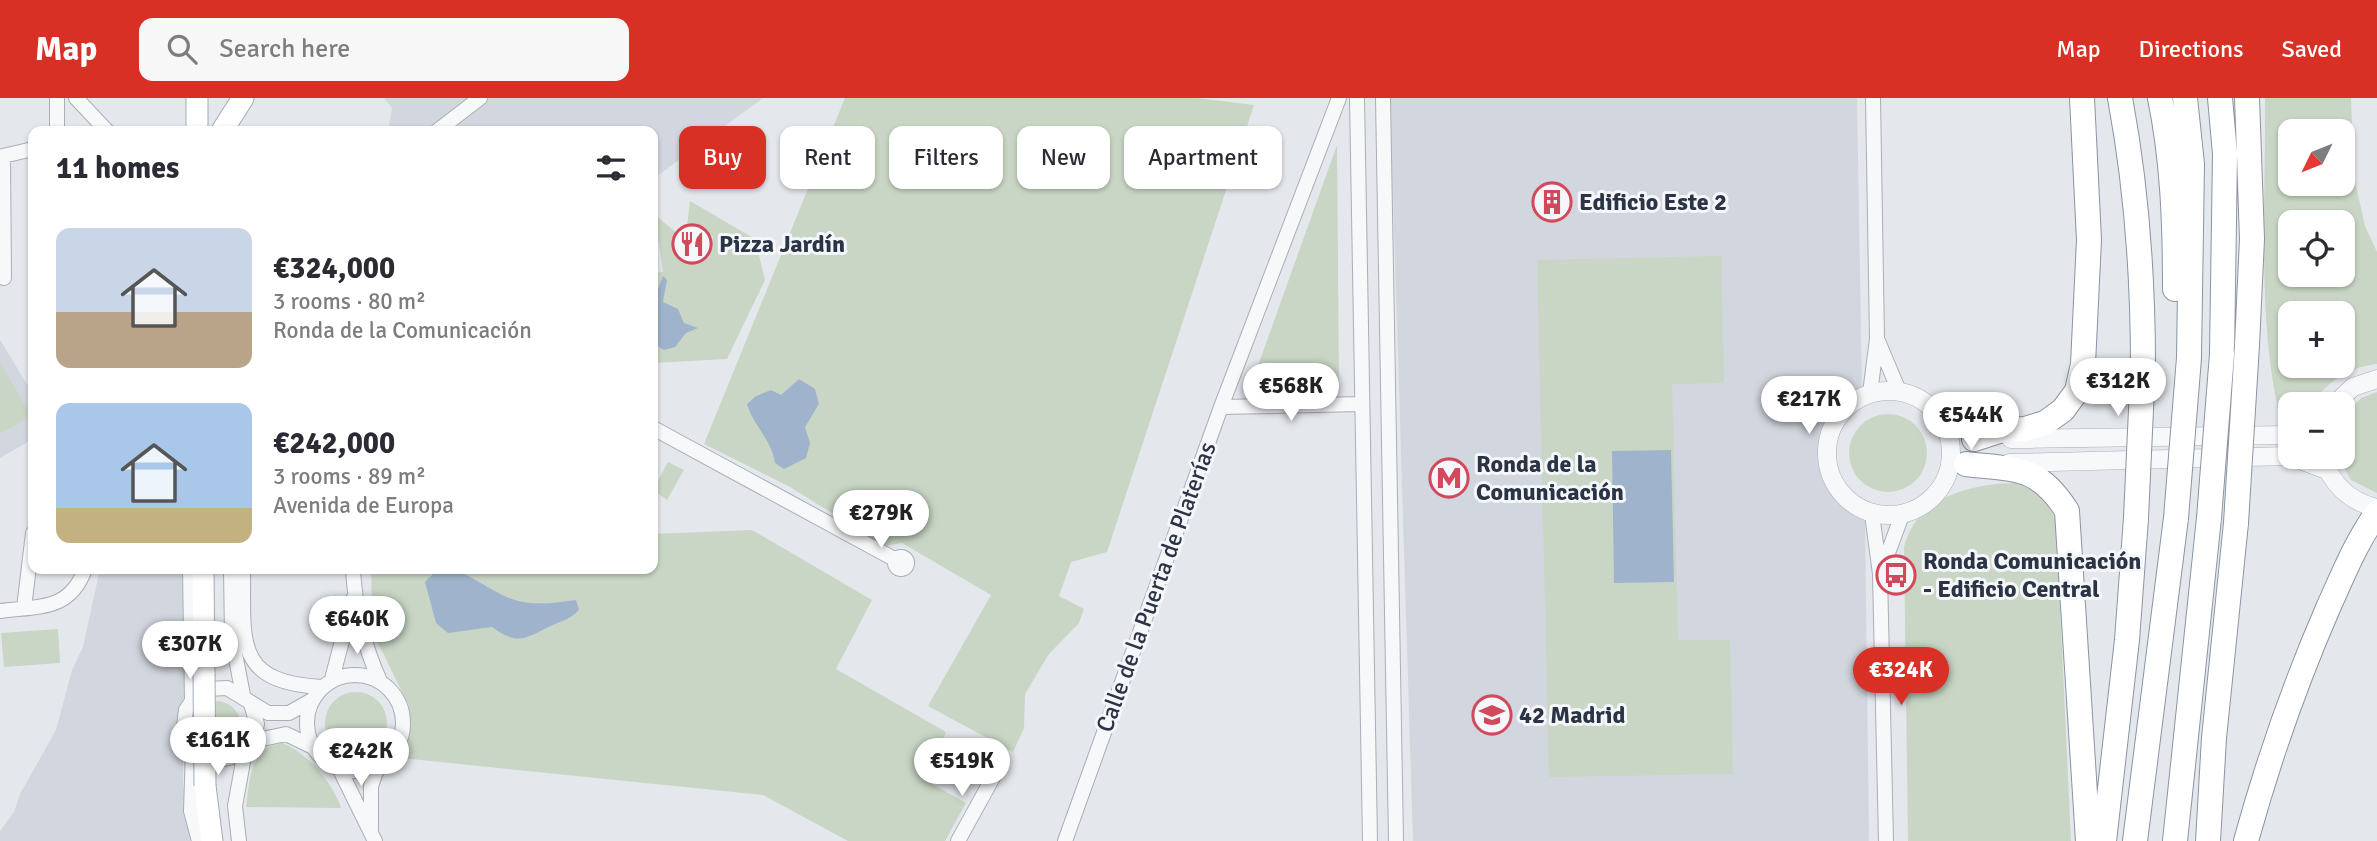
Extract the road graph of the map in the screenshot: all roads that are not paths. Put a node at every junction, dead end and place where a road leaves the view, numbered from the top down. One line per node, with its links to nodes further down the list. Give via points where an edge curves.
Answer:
1 (57, 98): 16 (street)
2 (76, 98): 17 (street)
3 (197, 98): 18 (main road)
4 (243, 98): 19 (main road)
5 (480, 98): 20 (street)
6 (1339, 98): 31 (street, Calle de la Puerta de Platerías)
7 (1357, 98): 30 (street)
8 (1383, 98): 72 (street)
9 (1873, 98): 24 (street)
10 (2082, 98): 35 (highway, via 2088,240 2083,364 2077,391 2063,410 2045,423)
11 (2120, 98): 75 (highway, bridge, via 2135,181 2143,281 2143,366 2127,640)
12 (2160, 98): 25 (highway, via 2168,137)
13 (2185, 98): 25 (highway, via 2192,164)
14 (2220, 98): 77 (highway, bridge, via 2225,154 2222,354)
15 (2247, 98): 78 (highway, bridge, via 2252,226 2247,345)
16 (57, 126)
17 (102, 126)
18 (197, 126)
19 (224, 126)
20 (444, 126)
21 (28, 150): 22 (street)
22 (1, 156): 23 (street)
23 (5, 278)
24 (1877, 339): 27 (street); 29 (street)
25 (2182, 357): 76 (highway, bridge)
26 (2377, 379): 28 (street)
27 (1899, 391): 29 (street); 33 (street, via 1919,398 1935,411)
28 (2348, 392)
29 (1870, 393): 40 (street, via 1851,403 1834,422 1827,462 1846,499)
30 (1360, 404): 31 (street); 71 (street)
31 (1221, 407): 70 (street, Calle de la Puerta de Platerías)
32 (658, 431): 42 (street)
33 (1948, 432): 35 (street); 37 (street)
34 (2278, 435): 35 (street)
35 (1974, 439)
36 (2278, 457): 37 (street)
37 (1957, 469): 41 (street, via 1923,506); 74 (highway, via 2018,470 2040,477 2067,511)
38 (2329, 469): 39 (street, via 2348,496)
39 (2377, 511): 79 (highway, via 2309,651 2272,750)
40 (1872, 514): 41 (street); 50 (street)
41 (1902, 514): 50 (street)
42 (896, 560)
43 (28, 574): 52 (street)
44 (83, 574): 52 (street, via 78,588 65,600)
45 (190, 574): 57 (street)
46 (203, 574): 67 (main road, bridge, via 205,786)
47 (230, 574): 56 (street, via 232,638)
48 (243, 574): 55 (street, via 244,641 262,671 289,685)
49 (353, 574): 51 (street)
50 (1880, 574): 73 (street)
51 (354, 594): 54 (street, via 369,657); 55 (street)
52 (24, 608): 53 (street)
53 (0, 611)
54 (380, 681): 55 (street, via 357,674); 62 (street, via 399,705 403,734 397,748)
55 (326, 683): 58 (street)
56 (247, 700): 57 (street, via 227,688 207,689); 58 (street, via 268,713 289,713); 59 (street, via 257,724)
57 (192, 701): 61 (street, via 184,726)
58 (312, 701): 60 (street, via 306,723)
59 (249, 746): 60 (street, via 286,734); 61 (street, via 227,760 210,759); 68 (street, via 234,806)
60 (313, 747): 63 (street)
61 (193, 749): 66 (street, via 191,811)
62 (378, 766): 63 (street, via 363,771); 65 (street, via 371,786)
63 (339, 768): 65 (street)
64 (996, 772): 69 (street)
65 (373, 838)
66 (199, 841)
67 (212, 841)
68 (239, 841)
69 (958, 841)
70 (1065, 841)
71 (1370, 841)
72 (1396, 841)
73 (1886, 841)
74 (2088, 841)
75 (2104, 841)
76 (2136, 841)
77 (2175, 841)
78 (2208, 841)
79 (2246, 841)

